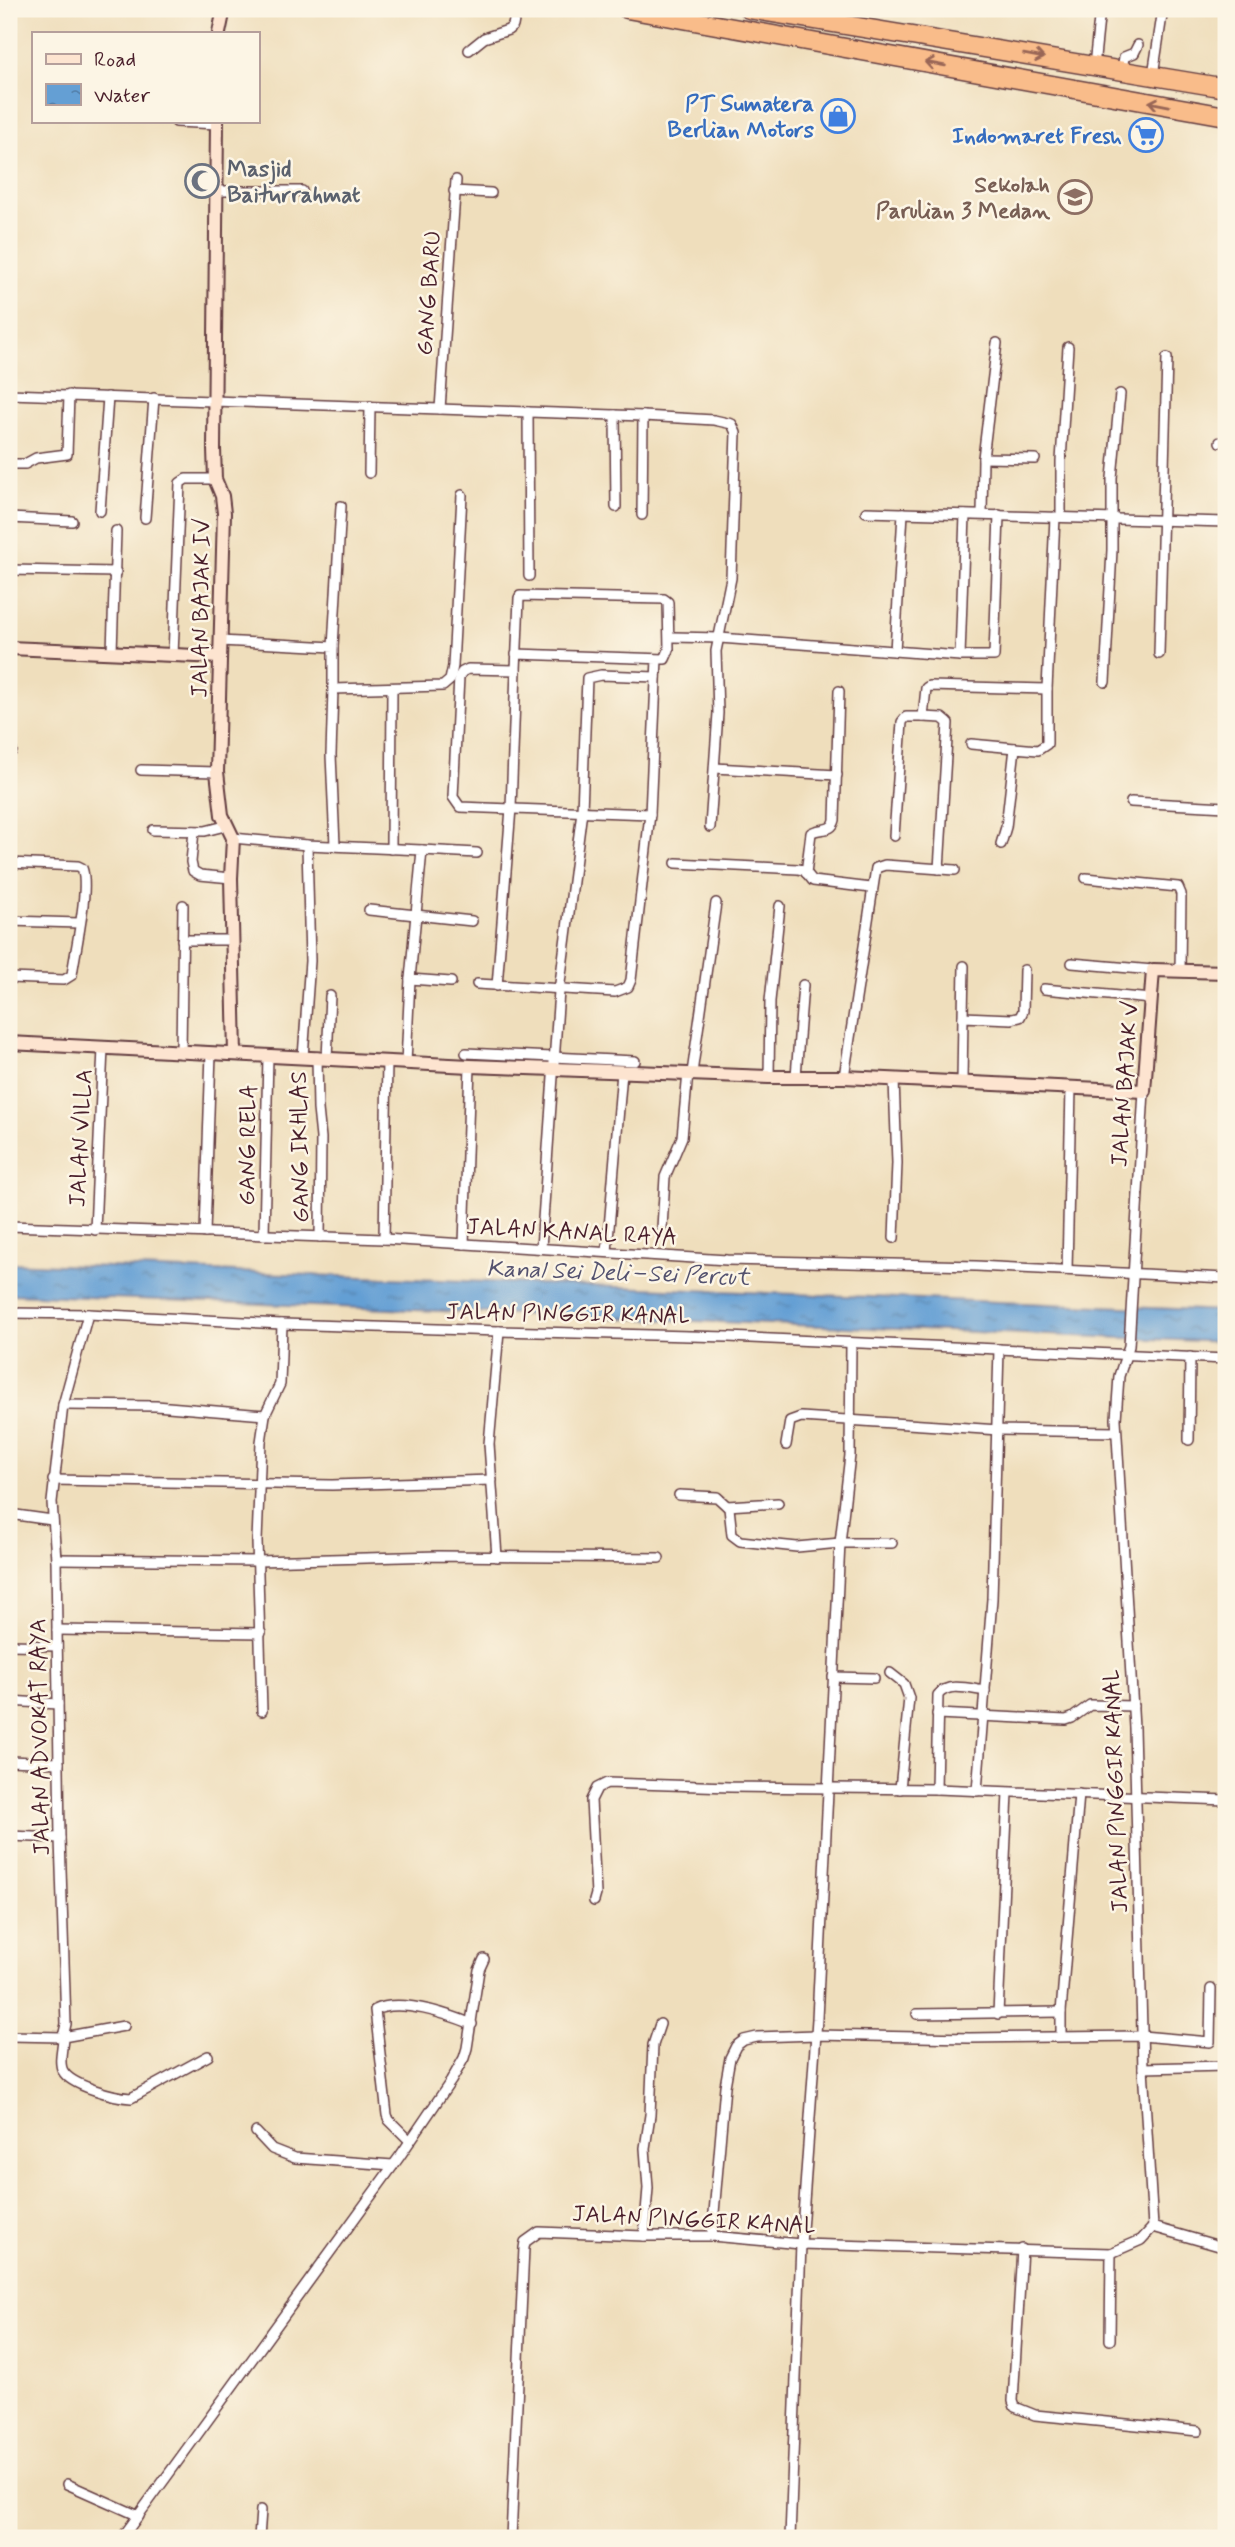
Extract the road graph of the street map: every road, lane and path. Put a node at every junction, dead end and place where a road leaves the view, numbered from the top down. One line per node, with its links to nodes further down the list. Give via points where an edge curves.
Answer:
1 (224, 9): 7 (street)
2 (516, 9): 9 (street, via 513,26 484,38)
3 (627, 9): 14 (highway, one-way to 3)
4 (749, 9): 10 (highway, one-way to 10)
5 (1100, 9): 10 (street)
6 (1163, 9): 12 (street)
7 (219, 32)
8 (1138, 45): 11 (street, via 1124,57)
9 (469, 51)
10 (1094, 66): 11 (highway)
11 (1122, 70): 12 (highway)
12 (1153, 75): 13 (highway)
13 (1226, 88)
14 (1226, 116)
15 (176, 122): 16 (street)
16 (217, 122): 18 (street, JALAN BAJAK IV)
17 (456, 180): 20 (street, GANG BARU)
18 (218, 191): 19 (street); 30 (street, JALAN BAJAK IV)
19 (302, 191)
20 (454, 191): 21 (street); 32 (street, GANG BARU)
21 (492, 193)
22 (997, 343): 36 (street)
23 (1068, 347): 51 (street)
24 (1167, 358): 55 (street)
25 (9, 394): 27 (street)
26 (1120, 394): 54 (street)
27 (69, 395): 28 (street); 38 (street, via 67,454)
28 (108, 397): 29 (street); 44 (street)
29 (154, 398): 30 (street); 53 (street)
30 (214, 400): 31 (street); 40 (street, JALAN BAJAK IV)
31 (370, 406): 32 (street); 39 (street)
32 (440, 409): 33 (street)
33 (528, 412): 34 (street); 61 (street)
34 (615, 415): 35 (street); 43 (street)
35 (643, 415): 48 (street); 63 (street, via 714,419 735,428 731,579)
36 (983, 458): 37 (street); 47 (street)
37 (1035, 459)
38 (9, 464)
39 (369, 473)
40 (215, 479): 64 (street, JALAN BAJAK IV, via 224,513); 72 (street, via 180,483)
41 (462, 495): 81 (street, via 451,676 438,688)
42 (341, 506): 65 (street)
43 (616, 507)
44 (100, 511)
45 (866, 512): 46 (street)
46 (903, 513): 49 (street); 68 (street)
47 (982, 514): 49 (street); 50 (street)
48 (642, 515)
49 (965, 515): 73 (street)
50 (999, 515): 51 (street); 73 (street, via 996,654)
51 (1058, 517): 54 (street); 82 (street)
52 (9, 518): 56 (street)
53 (145, 518)
54 (1112, 518): 55 (street); 79 (street)
55 (1163, 519): 57 (street); 71 (street)
56 (72, 521)
57 (1226, 522)
58 (117, 531): 60 (street)
59 (9, 570): 60 (street)
60 (116, 572): 67 (street)
61 (529, 576)
62 (673, 637): 63 (street)
63 (720, 638): 68 (street); 87 (street)
64 (220, 641): 65 (street); 74 (street, JALAN BAJAK IV)
65 (333, 647): 80 (street)
66 (9, 648): 67 (street)
67 (111, 651): 72 (street)
68 (895, 651): 73 (street)
69 (1226, 652): 78 (street)
70 (516, 654): 75 (street); 75 (street, via 522,595 664,599 669,605 669,650 666,658); 76 (street)
71 (1159, 654)
72 (173, 655): 74 (street)
73 (960, 656)
74 (220, 657): 89 (street, JALAN BAJAK IV)
75 (657, 659): 77 (street)
76 (516, 670): 93 (street); 93 (street, via 461,672 454,754 453,797 457,805)
77 (656, 677): 94 (street, via 587,677); 95 (street)
78 (1224, 681)
79 (1105, 682)
80 (333, 689): 81 (street); 104 (street)
81 (393, 689): 105 (street)
82 (1047, 689): 84 (street, via 929,686 924,692); 86 (street, via 1047,744 1038,750)
83 (839, 691): 90 (street)
84 (923, 717): 100 (street, via 906,717 902,722); 110 (street, via 948,723)
85 (971, 744): 86 (street)
86 (1015, 748): 102 (street)
87 (715, 768): 90 (street); 97 (street)
88 (141, 770): 89 (street)
89 (217, 772): 96 (street, JALAN BAJAK IV)
90 (837, 775): 112 (street, via 834,825 811,833)
91 (1130, 802): 92 (street)
92 (1226, 807)
93 (511, 808): 94 (street); 137 (street)
94 (582, 811): 95 (street); 139 (street)
95 (650, 814): 139 (street, via 631,984 615,992)
96 (225, 826): 99 (street); 101 (street, JALAN BAJAK IV)
97 (710, 827)
98 (153, 830): 99 (street)
99 (194, 831): 113 (street, via 193,872)
100 (894, 836)
101 (233, 838): 103 (street); 113 (street)
102 (1001, 844)
103 (307, 845): 104 (street); 150 (street, via 310,961)
104 (335, 845): 105 (street)
105 (391, 849): 106 (street)
106 (422, 850): 107 (street); 120 (street)
107 (477, 853)
108 (9, 863): 123 (street, via 82,868)
109 (676, 863): 112 (street)
110 (939, 869): 111 (street); 115 (street, via 878,866)
111 (955, 870)
112 (806, 873): 115 (street, via 813,881)
113 (231, 878): 125 (street)
114 (1086, 878): 130 (street, via 1178,887)
115 (871, 888): 161 (street)
116 (716, 903): 158 (street)
117 (183, 905): 124 (street)
118 (779, 906): 160 (street)
119 (369, 910): 120 (street)
120 (415, 915): 122 (street); 133 (street)
121 (9, 921): 123 (street)
122 (472, 921)
123 (79, 923): 132 (street, via 69,978)
124 (182, 940): 125 (street); 145 (street)
125 (232, 940): 148 (street)
126 (1072, 963): 129 (street)
127 (964, 966): 142 (street)
128 (1024, 970): 142 (street, via 1020,1017)
129 (1153, 970): 130 (street, JALAN BAJAK V); 141 (street, JALAN BAJAK V)
130 (1180, 971): 131 (street, JALAN BAJAK V)
131 (1226, 972)
132 (9, 978)
133 (410, 979): 134 (street); 154 (street)
134 (451, 982)
135 (477, 984): 137 (street)
136 (803, 985): 159 (street)
137 (497, 986): 139 (street)
138 (1044, 989): 141 (street)
139 (559, 991): 155 (street)
140 (330, 996): 151 (street, GANG IKHLAS)
141 (1151, 999): 165 (street, JALAN BAJAK V)
142 (963, 1017): 163 (street)
143 (9, 1043): 144 (street)
144 (103, 1048): 145 (street); 168 (street, JALAN VILLA)
145 (181, 1053): 146 (street)
146 (211, 1053): 148 (street); 169 (street)
147 (466, 1053): 155 (street)
148 (234, 1054): 149 (street)
149 (268, 1056): 150 (street); 170 (street, GANG RELA)
150 (303, 1057): 151 (street)
151 (322, 1058): 152 (street); 171 (street, GANG IKHLAS)
152 (387, 1061): 154 (street); 173 (street)
153 (635, 1061): 155 (street)
154 (406, 1063): 156 (street)
155 (554, 1063): 156 (street); 157 (street); 175 (street)
156 (470, 1066): 174 (street)
157 (622, 1072): 158 (street); 176 (street)
158 (690, 1073): 160 (street); 167 (street, via 682,1137 666,1177)
159 (796, 1076): 160 (street); 161 (street)
160 (769, 1077)
161 (844, 1077): 162 (street)
162 (894, 1080): 163 (street); 172 (street)
163 (962, 1083): 164 (street)
164 (1071, 1088): 165 (street); 177 (street)
165 (1144, 1091): 178 (street, JALAN BAJAK V)
166 (9, 1226): 168 (street, JALAN KANAL RAYA)
167 (662, 1228)
168 (95, 1230): 169 (street, JALAN KANAL RAYA)
169 (205, 1233): 170 (street, JALAN KANAL RAYA)
170 (264, 1235): 171 (street, JALAN KANAL RAYA)
171 (320, 1237): 173 (street, JALAN KANAL RAYA)
172 (894, 1238)
173 (384, 1239): 174 (street, JALAN KANAL RAYA)
174 (464, 1244): 175 (street, JALAN KANAL RAYA)
175 (541, 1248): 176 (street, JALAN KANAL RAYA)
176 (607, 1252): 177 (street, JALAN KANAL RAYA, via 740,1261)
177 (1067, 1270): 178 (street, JALAN KANAL RAYA)
178 (1134, 1277): 179 (street); 186 (street, JALAN BAJAK V)
179 (1226, 1278)
180 (9, 1312): 181 (street, JALAN PINGGIR KANAL)
181 (88, 1314): 182 (street, JALAN PINGGIR KANAL); 189 (street, JALAN ADVOKAT RAYA)
182 (282, 1324): 183 (street, JALAN PINGGIR KANAL); 190 (street, via 280,1384)
183 (499, 1331): 184 (street, JALAN PINGGIR KANAL); 196 (street, via 489,1433)
184 (851, 1343): 185 (street, JALAN PINGGIR KANAL); 191 (street)
185 (999, 1349): 186 (street, JALAN PINGGIR KANAL); 192 (street)
186 (1127, 1350): 187 (street, JALAN PINGGIR KANAL); 193 (street, JALAN PINGGIR KANAL, via 1119,1376)
187 (1190, 1357): 188 (street, JALAN PINGGIR KANAL); 194 (street)
188 (1226, 1359)
189 (63, 1405): 190 (street, via 156,1406); 197 (street, JALAN ADVOKAT RAYA)
190 (265, 1416): 198 (street)
191 (850, 1420): 192 (street); 195 (street, via 793,1419); 204 (street)
192 (999, 1430): 193 (street); 217 (street)
193 (1116, 1432): 220 (street, JALAN PINGGIR KANAL)
194 (1188, 1440)
195 (786, 1445)
196 (492, 1479): 198 (street); 206 (street)
197 (53, 1480): 198 (street); 203 (street, JALAN ADVOKAT RAYA)
198 (260, 1485): 209 (street)
199 (679, 1495): 201 (street, via 717,1497)
200 (778, 1503): 201 (street)
201 (727, 1506): 204 (street, via 732,1535 740,1541 797,1547)
202 (9, 1514): 203 (street)
203 (52, 1520): 208 (street, JALAN ADVOKAT RAYA)
204 (840, 1543): 205 (street); 215 (street)
205 (892, 1543)
206 (497, 1557): 207 (street); 209 (street)
207 (659, 1558)
208 (56, 1559): 209 (street); 210 (street, JALAN ADVOKAT RAYA)
209 (258, 1561): 211 (street)
210 (57, 1630): 211 (street); 213 (street, JALAN ADVOKAT RAYA)
211 (261, 1633): 221 (street)
212 (9, 1645): 213 (street)
213 (57, 1646): 219 (street, JALAN ADVOKAT RAYA)
214 (890, 1673): 227 (street, via 904,1684 909,1698)
215 (833, 1677): 216 (street); 226 (street)
216 (874, 1678)
217 (985, 1691): 222 (street, via 943,1689); 223 (street)
218 (9, 1702): 219 (street)
219 (58, 1704): 225 (street, JALAN ADVOKAT RAYA)
220 (1133, 1706): 223 (street, via 1090,1705 1066,1720); 232 (street, JALAN PINGGIR KANAL)
221 (262, 1711)
222 (937, 1714): 223 (street); 228 (street)
223 (983, 1717): 229 (street)
224 (9, 1761): 225 (street)
225 (59, 1763): 235 (street, JALAN ADVOKAT RAYA)
226 (829, 1788): 227 (street); 236 (street, via 600,1785 592,1800); 245 (street)
227 (900, 1789): 228 (street)
228 (936, 1789): 229 (street)
229 (977, 1791): 230 (street)
230 (1008, 1793): 231 (street); 241 (street)
231 (1079, 1794): 232 (street); 239 (street)
232 (1135, 1797): 233 (street); 248 (street, JALAN PINGGIR KANAL)
233 (1226, 1800)
234 (9, 1836): 235 (street)
235 (60, 1838): 249 (street, JALAN ADVOKAT RAYA)
236 (594, 1901)
237 (484, 1959): 242 (street)
238 (1211, 1989): 248 (street, via 1210,2042)
239 (1061, 2012): 241 (street); 247 (street)
240 (917, 2014): 241 (street)
241 (998, 2014)
242 (472, 2024): 254 (street, via 460,2066); 254 (street, via 424,2009 375,2010 387,2115)
243 (660, 2024): 257 (street, via 653,2045 645,2148)
244 (124, 2025): 249 (street)
245 (816, 2035): 247 (street); 258 (street, via 757,2037 736,2046 725,2086); 259 (street)
246 (9, 2036): 249 (street)
247 (1061, 2036): 248 (street)
248 (1142, 2036): 252 (street, JALAN PINGGIR KANAL)
249 (64, 2037): 250 (street, JALAN ADVOKAT RAYA, via 64,2073 91,2089 120,2097 131,2098)
250 (208, 2056)
251 (1226, 2066): 252 (street)
252 (1143, 2068): 256 (street, JALAN PINGGIR KANAL)
253 (256, 2132): 255 (street, via 272,2149 295,2158)
254 (410, 2141): 255 (street)
255 (393, 2165): 267 (street)
256 (1153, 2227): 260 (street); 262 (street, JALAN PINGGIR KANAL, via 1141,2240)
257 (644, 2236): 258 (street, JALAN PINGGIR KANAL); 270 (street, JALAN PINGGIR KANAL, via 544,2231 526,2242)
258 (712, 2236): 259 (street, JALAN PINGGIR KANAL)
259 (800, 2244): 261 (street, JALAN PINGGIR KANAL); 271 (street)
260 (1226, 2248)
261 (1022, 2249): 262 (street, JALAN PINGGIR KANAL); 264 (street, via 1015,2407 1035,2415)
262 (1111, 2253): 263 (street)
263 (1110, 2340)
264 (1198, 2431)
265 (67, 2484): 267 (street)
266 (261, 2510): 269 (street)
267 (139, 2516): 268 (street)
268 (122, 2538)
269 (259, 2538)
270 (511, 2538)
271 (790, 2538)

